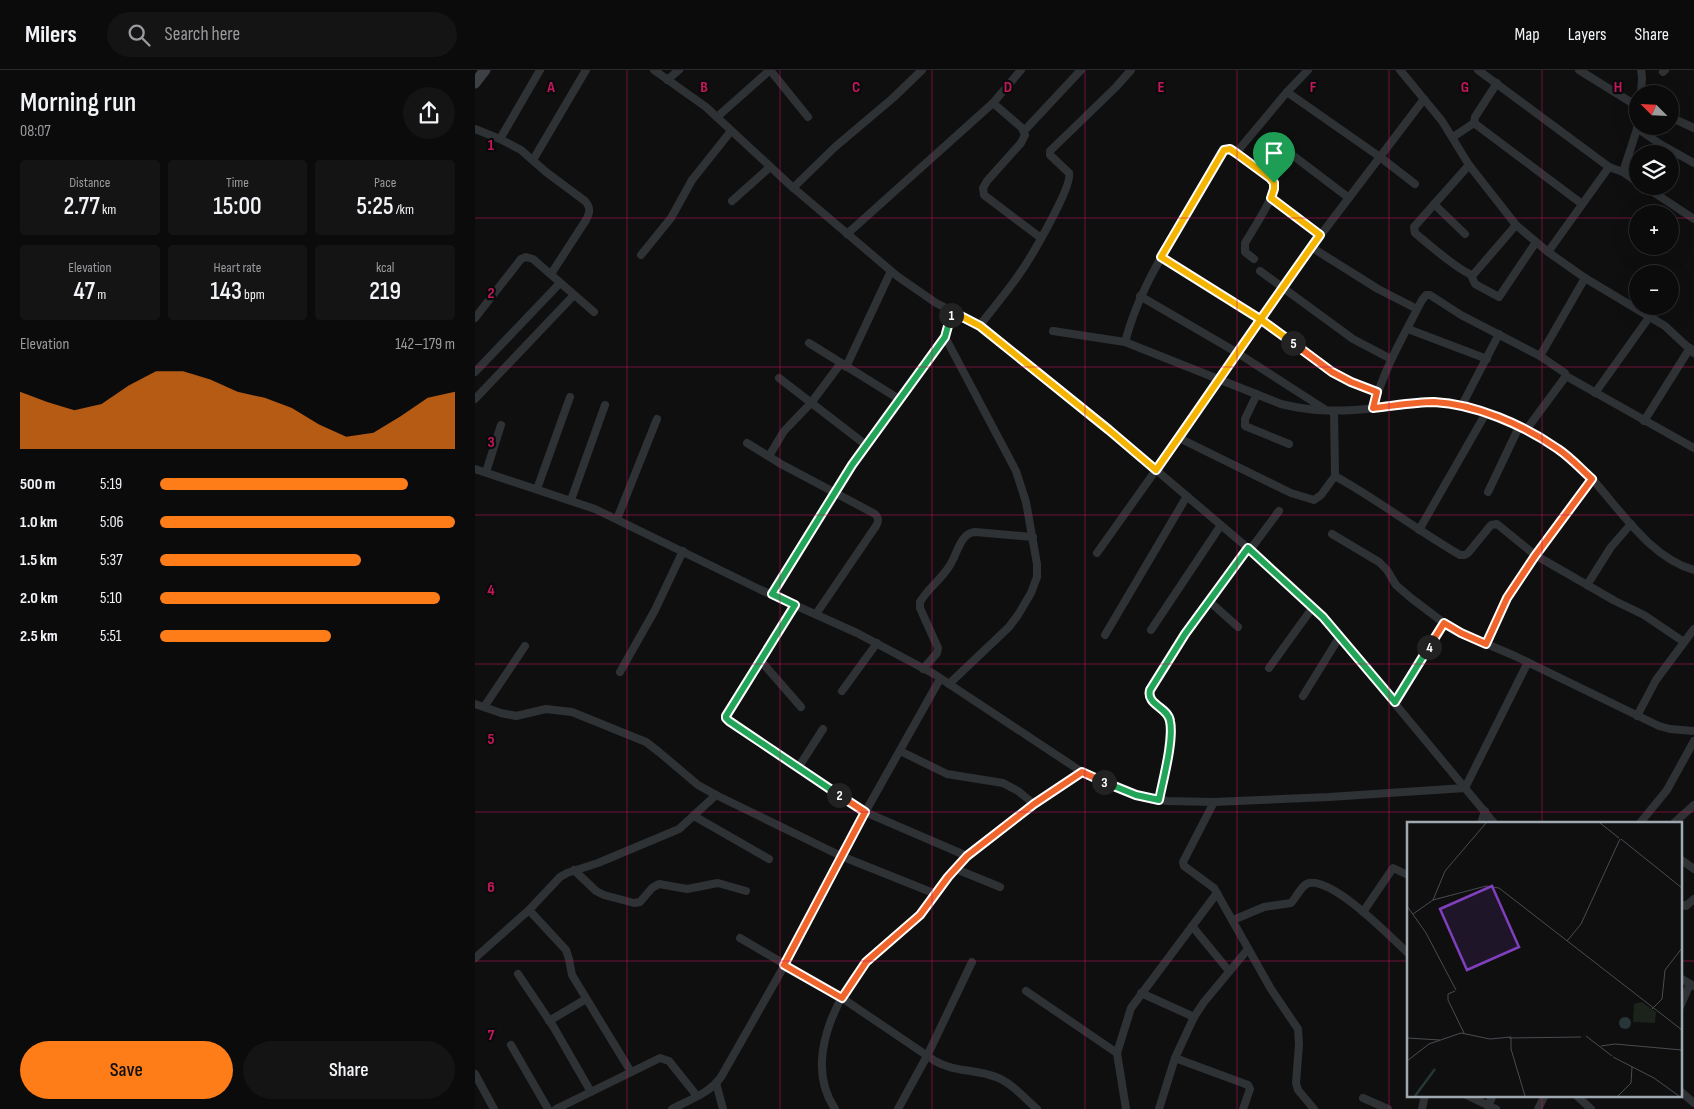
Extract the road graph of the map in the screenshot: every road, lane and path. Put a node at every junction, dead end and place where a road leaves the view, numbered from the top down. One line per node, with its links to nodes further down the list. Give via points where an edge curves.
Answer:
1 (485, 70): 17 (main road)
2 (540, 70): 35 (street)
3 (586, 70): 39 (street)
4 (654, 70): 16 (street)
5 (679, 70): 16 (street)
6 (770, 70): 24 (street); 25 (street)
7 (922, 70): 47 (street, via 835,146)
8 (1021, 70): 23 (street)
9 (1081, 70): 31 (street)
10 (1131, 70): 59 (street, via 1049,151 1070,178)
11 (1308, 70): 20 (street)
12 (1400, 70): 21 (street)
13 (1478, 70): 18 (street)
14 (1579, 70): 22 (street)
15 (1641, 70): 19 (street)
16 (667, 80): 24 (street)
17 (475, 83)
18 (1497, 84): 27 (street); 43 (street)
19 (1642, 85)
20 (1287, 92): 36 (street); 38 (street)
21 (1424, 99): 34 (street); 38 (street)
22 (1629, 101)
23 (993, 103): 31 (street); 56 (street)
24 (717, 117): 30 (street)
25 (808, 117)
26 (1679, 120): 28 (street)
27 (1474, 123): 34 (street); 53 (street)
28 (1694, 128)
29 (475, 129): 35 (street)
30 (731, 131): 42 (street); 63 (street, via 693,180 671,218)
31 (1024, 132): 59 (street, via 1021,144 987,181 983,191 987,199)
32 (1635, 135): 44 (street)
33 (1648, 135): 40 (street)
34 (1453, 137): 41 (street)
35 (500, 139): 39 (street)
36 (1236, 153): 49 (street, via 1273,180 1275,186); 64 (street, via 1226,149 1221,152)
37 (1291, 154): 50 (street)
38 (1380, 157): 46 (street); 50 (street)
39 (533, 160): 68 (street, via 585,201 590,209 577,236)
40 (1694, 163)
41 (1469, 165): 52 (street); 55 (street)
42 (770, 167): 47 (street); 51 (street)
43 (1609, 167): 44 (street); 53 (street)
44 (1623, 172): 45 (street)
45 (1629, 176)
46 (1415, 184)
47 (793, 188): 56 (street)
48 (1658, 195): 54 (street)
49 (1271, 198): 58 (street); 65 (street, via 1245,244 1245,252)
50 (1349, 198): 58 (street)
51 (733, 201)
52 (1434, 204): 57 (street); 69 (street, via 1413,231)
53 (1582, 204): 62 (street)
54 (1694, 219)
55 (1516, 225): 60 (street); 69 (street, via 1477,273)
56 (847, 234): 66 (street)
57 (1465, 234)
58 (1320, 235): 61 (street)
59 (1041, 238): 81 (street, via 1020,273)
60 (1535, 242): 62 (street); 69 (street, via 1499,297 1475,284)
61 (1311, 247): 72 (street); 75 (street)
62 (1548, 252): 70 (street)
63 (641, 255)
64 (1161, 257): 74 (street); 80 (street)
65 (1254, 259)
66 (891, 271): 76 (street); 93 (street)
67 (1261, 271): 72 (street)
68 (551, 274): 71 (street); 79 (street, via 530,257 523,257)
69 (1471, 275)
70 (1585, 278): 78 (street); 90 (street)
71 (560, 283): 73 (street); 94 (street)
72 (1283, 287): 80 (street); 91 (street, via 1353,339)
73 (574, 295): 77 (street); 102 (street)
74 (1140, 296): 86 (street); 89 (street)
75 (1417, 309): 82 (street); 84 (street, via 1429,295)
76 (951, 311): 81 (street); 85 (street)
77 (594, 312)
78 (1650, 316): 88 (street); 99 (street)
79 (475, 318)
80 (1260, 319): 89 (street); 98 (street, via 1332,372)
81 (980, 326): 121 (street)
82 (1408, 329): 91 (street); 92 (street)
83 (1053, 332): 86 (street)
84 (1499, 334): 90 (street); 92 (street)
85 (945, 337): 103 (street); 136 (street, via 1016,471)
86 (1125, 342): 97 (street)
87 (809, 343): 93 (street)
88 (1692, 350): 111 (street)
89 (1236, 352): 97 (street); 108 (street)
90 (1540, 356): 95 (street)
91 (1391, 359): 98 (street)
92 (1487, 359): 106 (street)
93 (843, 365): 103 (street); 104 (street)
94 (475, 372)
95 (1566, 376): 99 (street); 113 (street)
96 (779, 378): 104 (street)
97 (1220, 380): 100 (street); 114 (street)
98 (1377, 392): 107 (street)
99 (1595, 393): 111 (street)
100 (1257, 394): 108 (street, via 1288,405); 116 (street, via 1244,421 1245,426)
101 (570, 397): 125 (street)
102 (475, 399)
103 (899, 399): 117 (street)
104 (811, 403): 117 (street); 119 (street, via 784,431)
105 (605, 404): 129 (street)
106 (1462, 405): 107 (street, via 1433,402); 109 (street)
107 (1373, 408): 108 (street)
108 (1331, 411): 123 (street)
109 (1486, 413): 113 (street); 134 (street)
110 (657, 419): 131 (street)
111 (1645, 421): 118 (street)
112 (501, 425): 122 (street)
113 (1523, 429): 124 (street, via 1559,449); 126 (street)
114 (1179, 438): 121 (street); 123 (street, via 1308,499 1316,499)
115 (747, 443): 119 (street)
116 (1289, 444)
117 (866, 445): 127 (street)
118 (1694, 448)
119 (769, 456): 127 (street)
120 (475, 469): 122 (street)
121 (1156, 470): 128 (street); 139 (street)
122 (486, 472): 125 (street)
123 (1335, 476): 134 (street)
124 (1592, 479): 132 (street); 140 (street)
125 (537, 488): 129 (street)
126 (1488, 492)
127 (834, 493): 143 (street); 147 (street, via 875,514 878,522)
128 (1187, 496): 133 (street); 152 (street)
129 (571, 500): 131 (street)
130 (1279, 512): 137 (street)
131 (617, 519): 138 (street)
132 (1631, 524): 141 (street, via 1668,558); 142 (street, via 1611,547)
133 (1221, 525): 137 (street); 151 (street)
134 (1419, 530): 140 (street, via 1463,556 1495,523)
135 (1332, 534): 148 (street, via 1379,562 1396,585)
136 (1033, 537): 161 (street, via 969,532 964,537 950,566 920,602 938,648); 164 (street, via 1037,577 1024,606 1009,627)
137 (1249, 549): 144 (street); 146 (street)
138 (683, 551): 143 (street); 162 (street, via 655,610)
139 (1097, 553)
140 (1535, 556): 142 (street); 156 (street, via 1502,606)
141 (1694, 570)
142 (1587, 585): 154 (street, via 1644,615)
143 (772, 594): 145 (street)
144 (1209, 601): 149 (street); 180 (street, via 1150,690 1151,701 1164,710 1170,720)
145 (795, 605): 147 (street); 158 (street)
146 (1313, 607): 153 (street); 160 (street)
147 (816, 614): 155 (street)
148 (1444, 623): 156 (street); 167 (street)
149 (1238, 627)
150 (1694, 629): 154 (street)
151 (1151, 630)
152 (1105, 636)
153 (1339, 636): 166 (street); 167 (street)
154 (1684, 642): 171 (street)
155 (877, 643): 161 (street); 165 (street)
156 (1486, 644): 159 (street)
157 (525, 646): 169 (street)
158 (760, 660): 170 (street); 176 (street, via 726,718)
159 (1528, 662): 171 (street); 178 (street)
160 (1269, 668)
161 (923, 669): 163 (street)
162 (619, 672)
163 (940, 678): 164 (street); 175 (street)
164 (949, 684): 177 (street)
165 (842, 691)
166 (1303, 696)
167 (1395, 702): 178 (street)
168 (475, 704): 169 (street)
169 (484, 707): 179 (street, via 515,716 539,710 572,712 646,742 698,785)
170 (801, 707)
171 (1637, 716): 173 (street, via 1670,730)
172 (823, 729): 176 (street)
173 (1694, 731)
174 (1694, 741): 189 (street, via 1667,790)
175 (900, 751): 182 (street, via 947,774 1003,783); 185 (street)
176 (797, 768): 185 (street)
177 (1082, 772): 180 (street, via 1124,791); 182 (street)
178 (1465, 788): 181 (street); 184 (street)
179 (716, 795): 186 (street); 191 (street)
180 (1159, 800): 181 (street)
181 (1214, 802): 201 (street, via 1183,864)
182 (1034, 804): 192 (street)
183 (1694, 805): 190 (street)
184 (1485, 811): 187 (street); 188 (street)
185 (865, 812): 191 (street); 192 (street)
186 (694, 816): 193 (street); 197 (street, via 677,830)
187 (1481, 822)
188 (1494, 822)
189 (1641, 822)
190 (1675, 822)
191 (841, 856): 202 (street); 214 (street)
192 (967, 856): 195 (street)
193 (769, 858)
194 (1681, 860): 196 (street)
195 (956, 869): 199 (street); 202 (street)
196 (1694, 869)
197 (574, 870): 200 (street, via 596,891 634,903 640,902 659,884 687,889 718,882); 205 (street, via 560,877)
198 (1407, 874): 206 (street, via 1395,868 1391,870)
199 (999, 887)
200 (746, 891)
201 (1217, 893): 207 (street); 208 (street)
202 (936, 894): 221 (street, via 920,915 866,962)
203 (1694, 899): 204 (street, via 1686,906)
204 (1681, 904)
205 (529, 910): 212 (street); 222 (street, via 566,950 571,975)
206 (1363, 912): 207 (street, via 1334,891 1307,883 1291,903 1264,907); 211 (street)
207 (1233, 920): 210 (street)
208 (1192, 926): 215 (street); 220 (street)
209 (740, 938): 214 (street)
210 (1248, 949): 215 (street); 256 (street, via 1297,1029 1296,1086)
211 (1407, 952)
212 (475, 958)
213 (973, 962): 228 (street)
214 (784, 965): 221 (street); 232 (street)
215 (1229, 971): 224 (street)
216 (518, 974): 225 (street)
217 (1681, 979): 218 (street)
218 (1692, 985): 223 (street)
219 (1026, 991): 227 (street)
220 (1141, 993): 224 (street); 227 (street, via 1131,1008)
221 (842, 998): 228 (street); 243 (street, via 825,1038 824,1081)
222 (586, 999): 225 (street); 230 (street)
223 (1681, 1005)
224 (1194, 1017): 229 (street)
225 (549, 1021): 233 (street)
226 (511, 1045): 246 (street)
227 (1117, 1053): 253 (street)
228 (927, 1056): 251 (street); 252 (street, via 944,1066 1005,1081)
229 (1175, 1058): 254 (street); 255 (street, via 1248,1085 1250,1088)
230 (631, 1072): 233 (street); 235 (street, via 656,1059 664,1059)
231 (475, 1074): 245 (street)
232 (716, 1083): 235 (street); 249 (street)
233 (591, 1092): 247 (street)
234 (1681, 1092): 242 (street)
235 (697, 1096): 248 (street)
236 (1425, 1096): 258 (street)
237 (1468, 1096): 244 (street)
238 (1493, 1096): 244 (street)
239 (1544, 1096): 260 (street)
240 (1577, 1096): 261 (street)
241 (1363, 1098): 257 (street)
242 (1694, 1103)
243 (829, 1105): 250 (street)
244 (1488, 1106): 259 (street)
245 (494, 1109)
246 (548, 1109)
247 (556, 1109)
248 (672, 1109)
249 (723, 1109)
250 (835, 1109)
251 (898, 1109)
252 (1037, 1109)
253 (1126, 1109)
254 (1159, 1109)
255 (1243, 1109)
256 (1314, 1109)
257 (1389, 1109)
258 (1422, 1109)
259 (1496, 1109)
260 (1538, 1109)
261 (1591, 1109)

